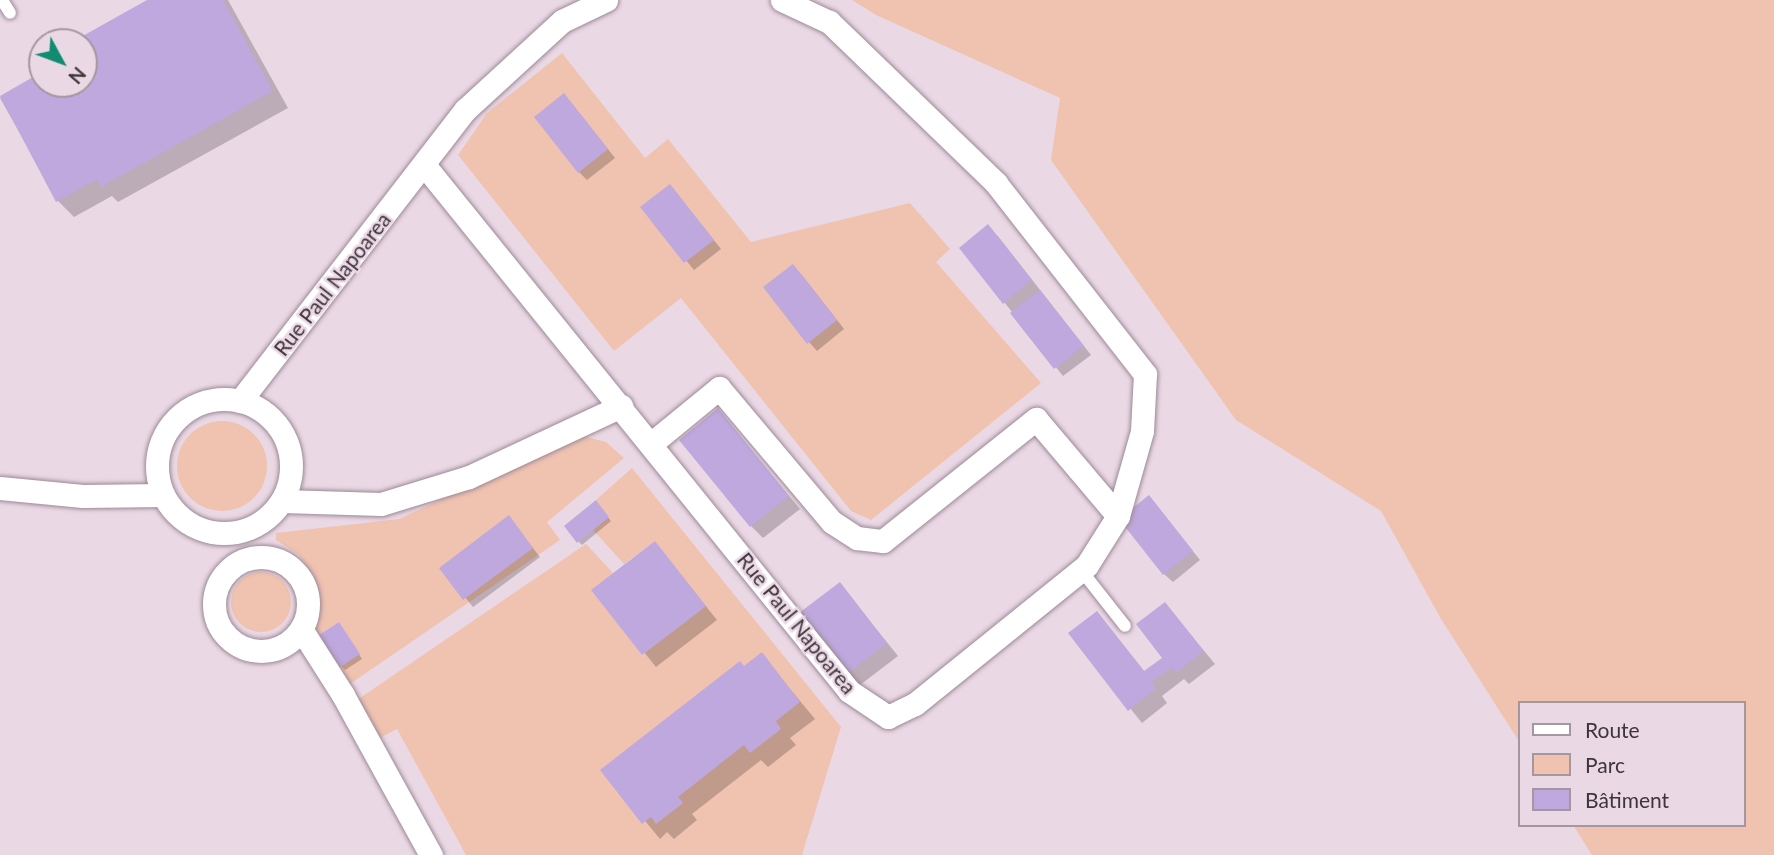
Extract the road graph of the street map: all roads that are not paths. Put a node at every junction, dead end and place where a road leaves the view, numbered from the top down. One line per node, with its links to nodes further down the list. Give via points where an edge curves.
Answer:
1 (2, 0): 4 (lane)
2 (606, 0): 5 (street, Rue Paul Napoarea, via 562,21 465,110)
3 (782, 0): 12 (street, Rue Paul Napoarea, via 829,22 996,183 1145,374 1142,431)
4 (10, 13)
5 (425, 166): 6 (street, Rue Paul Napoarea); 7 (street, Rue Paul Napoarea)
6 (240, 401): 10 (street, via 208,402 180,416 159,453); 11 (street, via 272,419 283,434 290,456 290,479)
7 (621, 406): 8 (street, Rue Paul Napoarea); 11 (street, via 469,477 381,503)
8 (652, 443): 12 (street, via 719,388 832,522 857,538 883,541 1036,419); 15 (street, Rue Paul Napoarea, via 849,691 888,717 915,704)
9 (0, 488): 10 (street, via 83,496)
10 (163, 495): 13 (street, via 191,525 220,533)
11 (282, 500): 13 (street)
12 (1118, 516): 15 (street, Rue Paul Napoarea)
13 (251, 528): 14 (street)
14 (259, 557): 17 (street, via 281,560 303,582 309,598); 17 (street, via 233,565 222,576 213,605 219,626 234,643 263,651 278,648)
15 (1082, 570): 16 (lane)
16 (1125, 626)
17 (301, 629): 18 (street)
18 (431, 855)

